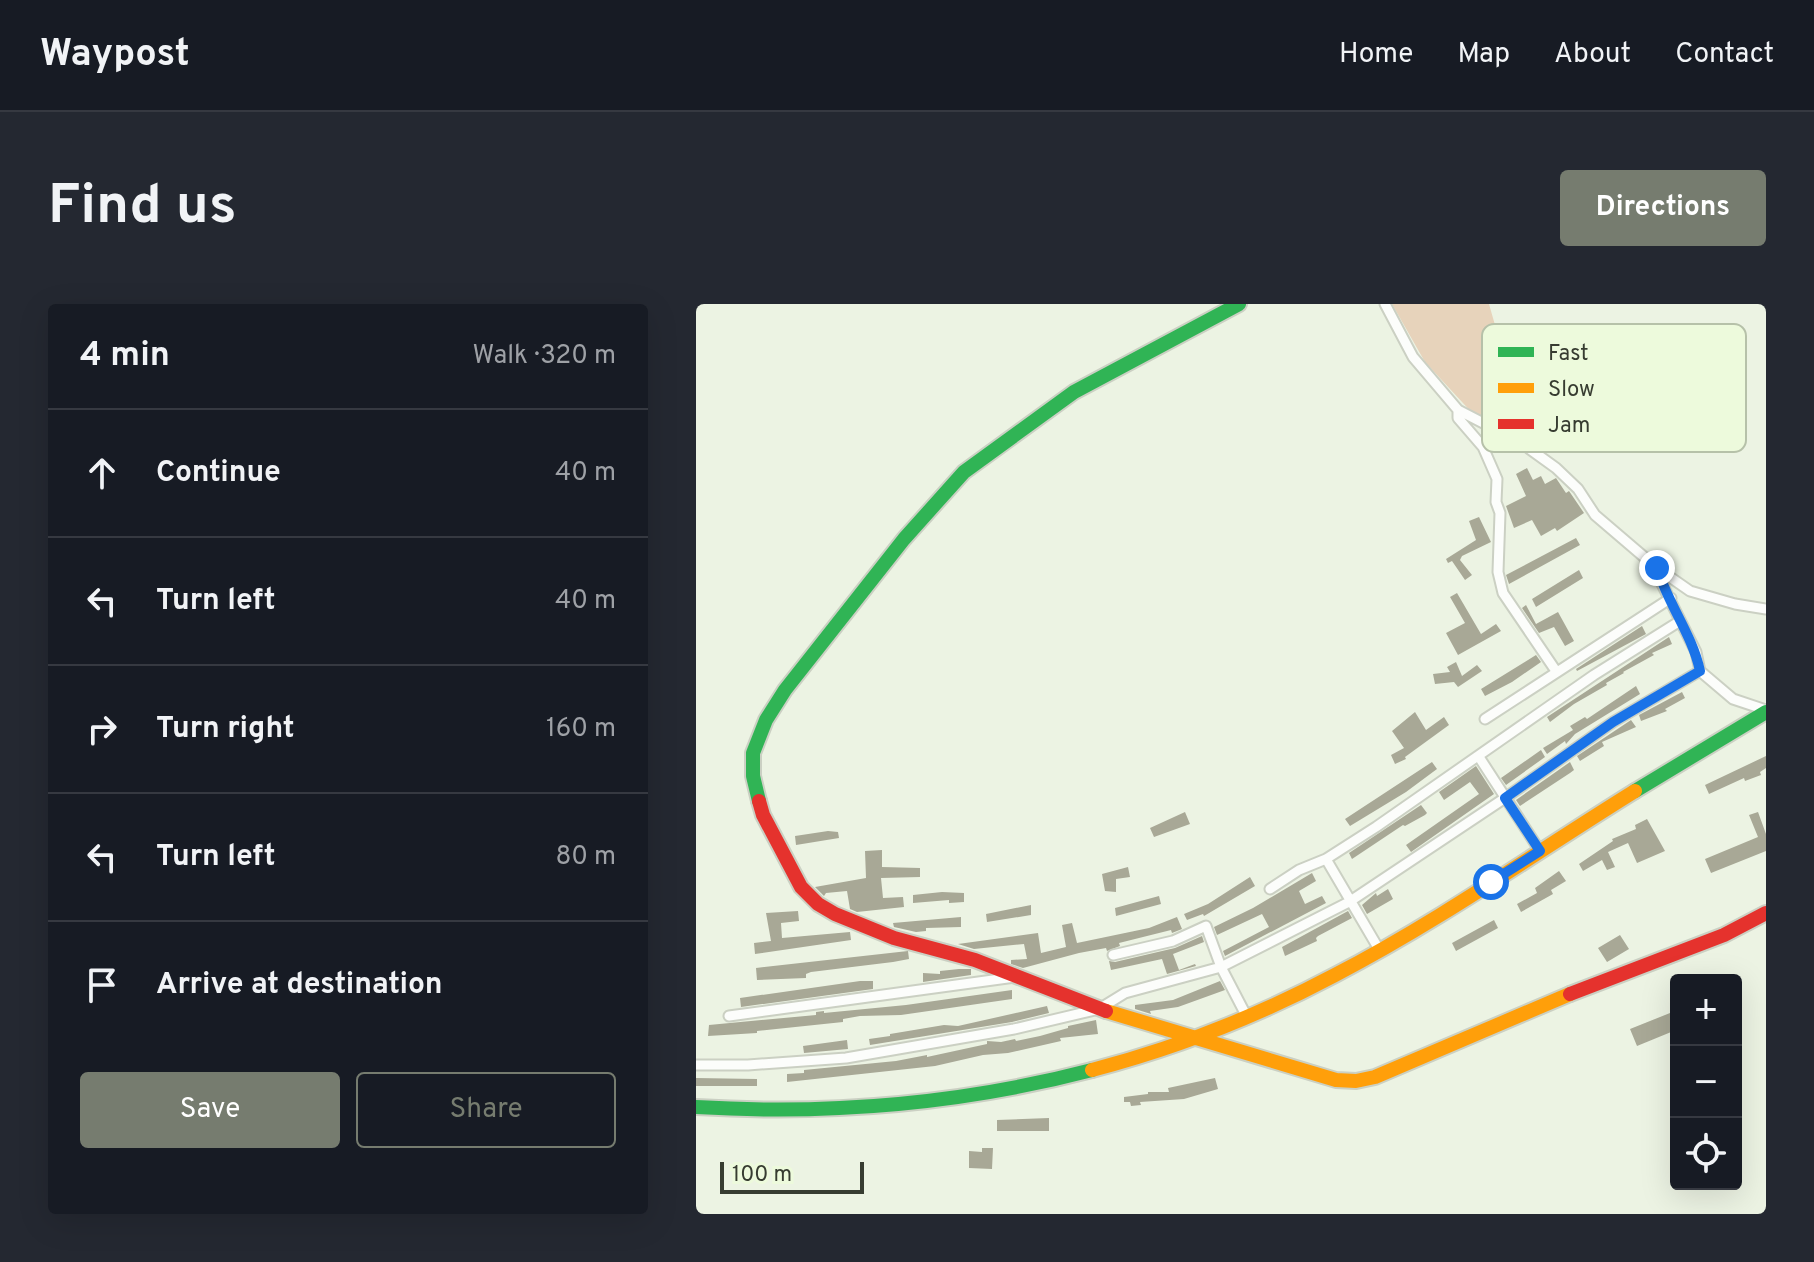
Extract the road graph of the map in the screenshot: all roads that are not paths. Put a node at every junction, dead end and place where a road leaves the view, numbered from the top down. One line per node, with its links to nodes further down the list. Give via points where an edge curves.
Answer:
1 (1239, 304): 26 (street, via 1074,392 964,472 785,690 753,753 763,815 801,887 818,904 885,935)
2 (1385, 304): 3 (street, via 1413,357)
3 (1458, 410): 4 (street); 5 (street, via 1458,418)
4 (1482, 422)
5 (1482, 446)
6 (1485, 452): 12 (street, via 1497,479 1503,593)
7 (1534, 452): 8 (street)
8 (1657, 568): 9 (street); 10 (street, via 1690,591)
9 (1671, 598): 11 (street); 12 (street)
10 (1766, 609)
11 (1680, 621): 13 (street); 16 (street)
12 (1556, 671): 15 (street)
13 (1700, 671): 14 (street, via 1733,699); 17 (street, via 1613,722)
14 (1766, 711): 18 (street)
15 (1485, 719)
16 (1479, 757): 17 (street); 19 (street)
17 (1505, 798): 18 (street); 21 (street)
18 (1540, 851): 23 (street)
19 (1326, 859): 20 (street); 21 (street)
20 (1270, 889)
21 (1349, 902): 23 (street); 25 (street)
22 (1766, 913): 30 (street, via 1724,935 1375,1077 1336,1080)
23 (1380, 951): 29 (street)
24 (1113, 955): 25 (street, via 1173,941 1206,926)
25 (1221, 967): 27 (street, via 1125,993); 29 (street)
26 (1019, 977): 27 (street); 28 (street)
27 (1099, 1009): 30 (street); 31 (street, via 846,1058)
28 (729, 1016)
29 (1247, 1017): 30 (street)
30 (1191, 1039): 32 (street, via 1055,1081 980,1095 879,1108)
31 (696, 1065)
32 (696, 1107)

